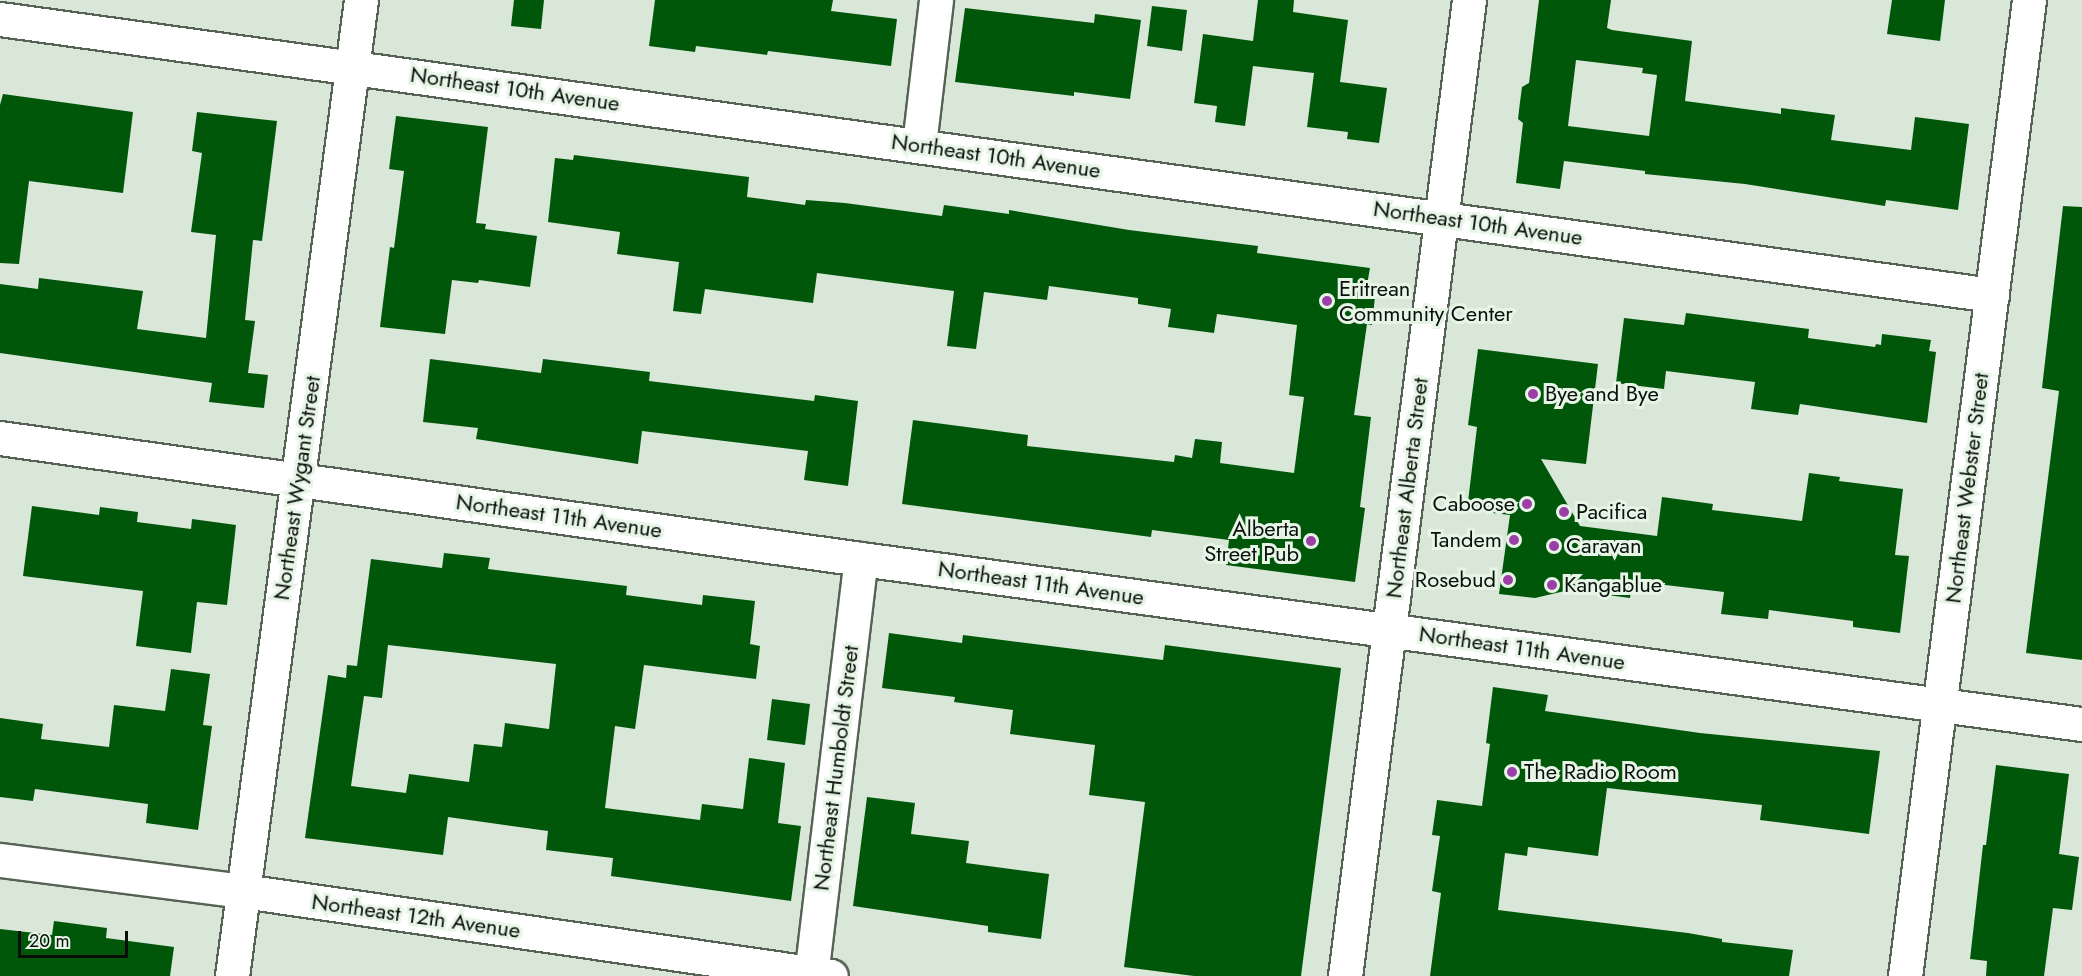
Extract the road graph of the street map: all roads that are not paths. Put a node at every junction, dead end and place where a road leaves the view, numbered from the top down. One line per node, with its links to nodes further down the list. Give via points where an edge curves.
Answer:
1 (361, 0): 6 (street, Northeast Wygant Street)
2 (936, 0): 7 (street)
3 (1469, 0): 8 (street, Northeast Alberta Street)
4 (2030, 0): 9 (street, Northeast Webster Street)
5 (0, 20): 6 (street, Northeast 10th Avenue)
6 (353, 67): 7 (street, Northeast 10th Avenue); 11 (street, Northeast Wygant Street)
7 (919, 145): 8 (street, Northeast 10th Avenue)
8 (1441, 218): 9 (street, Northeast 10th Avenue); 13 (street, Northeast Alberta Street)
9 (1992, 294): 14 (street, Northeast Webster Street)
10 (0, 438): 11 (street, Northeast 11th Avenue)
11 (298, 478): 12 (street, Northeast 11th Avenue); 17 (street, Northeast Wygant Street)
12 (861, 559): 13 (street, Northeast 11th Avenue); 18 (street, Northeast Humboldt Street)
13 (1389, 630): 14 (street, Northeast 11th Avenue); 20 (street, Northeast Alberta Street)
14 (1940, 705): 15 (street, Northeast 11th Avenue); 21 (street, Northeast Webster Street)
15 (2082, 724)
16 (0, 860): 17 (street, Northeast 12th Avenue)
17 (243, 891): 18 (street, Northeast 12th Avenue); 19 (street, Northeast Wygant Street)
18 (818, 975)
19 (232, 976)
20 (1345, 976)
21 (1905, 976)

